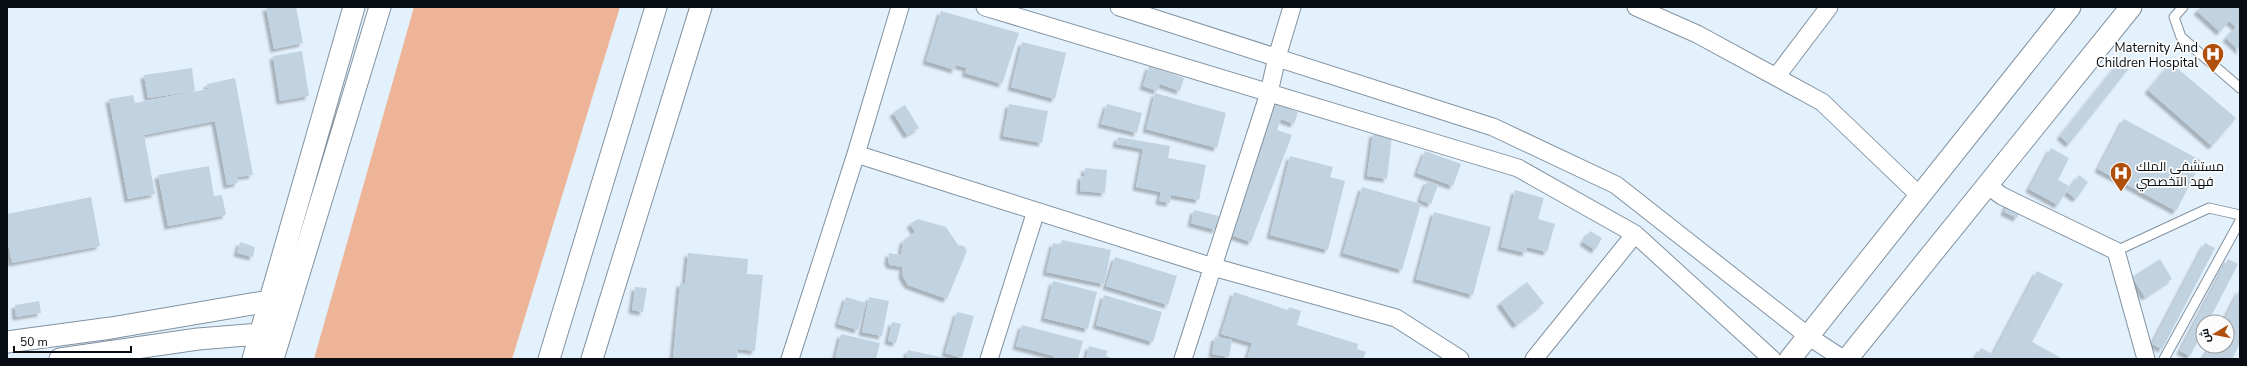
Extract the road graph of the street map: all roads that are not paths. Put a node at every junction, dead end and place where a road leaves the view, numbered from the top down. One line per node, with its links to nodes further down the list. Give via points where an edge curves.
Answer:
1 (354, 7): 28 (street)
2 (380, 7): 27 (street)
3 (656, 7): 36 (street)
4 (701, 7): 37 (street)
5 (900, 7): 18 (street)
6 (985, 7): 17 (street)
7 (1119, 7): 14 (street)
8 (1292, 7): 14 (street)
9 (1636, 7): 15 (street, via 1698,34)
10 (1829, 7): 15 (street)
11 (2070, 7): 20 (street)
12 (2131, 7): 19 (street)
13 (2183, 7): 16 (lane, via 2174,17 2181,37)
14 (1277, 57): 17 (street); 31 (street, via 1493,127 1616,185)
15 (1776, 77): 20 (street, via 1822,102)
16 (2240, 88)
17 (1269, 93): 24 (street, via 1518,168); 26 (street)
18 (856, 154): 21 (street); 38 (street)
19 (1987, 186): 25 (street, via 2002,196); 46 (street)
20 (1920, 196): 31 (street)
21 (1036, 211): 26 (street); 39 (street)
22 (2240, 215): 25 (lane, via 2209,208)
23 (2240, 221): 48 (lane)
24 (1635, 234): 42 (street); 43 (street)
25 (2116, 251): 47 (street)
26 (1213, 267): 40 (street); 41 (street, via 1396,318)
27 (291, 298): 28 (street); 29 (street)
28 (269, 301): 30 (street); 32 (street, via 111,328)
29 (281, 333): 30 (street); 35 (street)
30 (258, 334): 33 (street, via 198,339); 34 (street)
31 (1808, 336): 44 (street); 45 (street)
32 (7, 342)
33 (60, 359)
34 (252, 359)
35 (273, 359)
36 (549, 359)
37 (592, 359)
38 (790, 359)
39 (989, 359)
40 (1183, 359)
41 (1460, 359)
42 (1534, 359)
43 (1772, 359)
44 (1790, 359)
45 (1843, 359)
46 (1847, 359)
47 (2146, 359)
48 (2164, 359)

